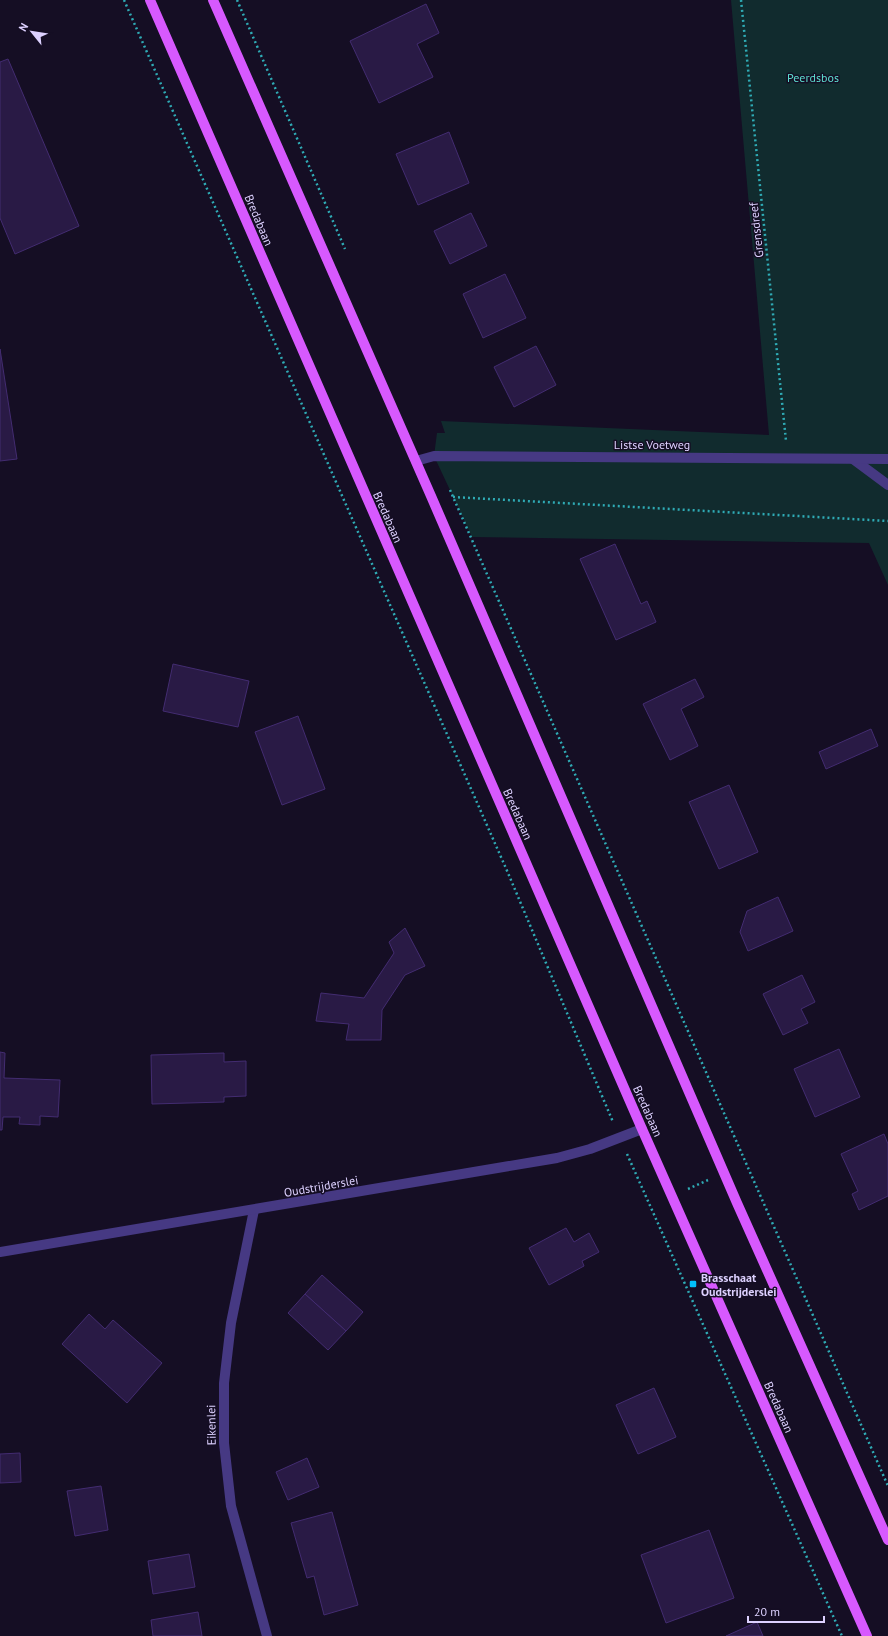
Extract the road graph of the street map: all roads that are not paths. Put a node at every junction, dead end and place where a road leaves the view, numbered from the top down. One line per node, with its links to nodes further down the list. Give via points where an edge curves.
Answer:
1 (150, 0): 7 (main road, Bredabaan)
2 (213, 0): 5 (main road)
3 (854, 459): 4 (street, Listse Voetweg); 5 (street, Listse Voetweg, via 434,456); 6 (street)
4 (888, 459)
5 (416, 461): 10 (main road, via 724,1173)
6 (888, 485)
7 (642, 1129): 8 (street, Oudstrijderslei, via 590,1149 557,1158); 12 (main road, Bredabaan)
8 (254, 1210): 9 (street, Oudstrijderslei); 11 (street, Eikenlei, via 231,1322 224,1383 224,1444 231,1506)
9 (0, 1252)
10 (888, 1540)
11 (267, 1636)
12 (867, 1636)

